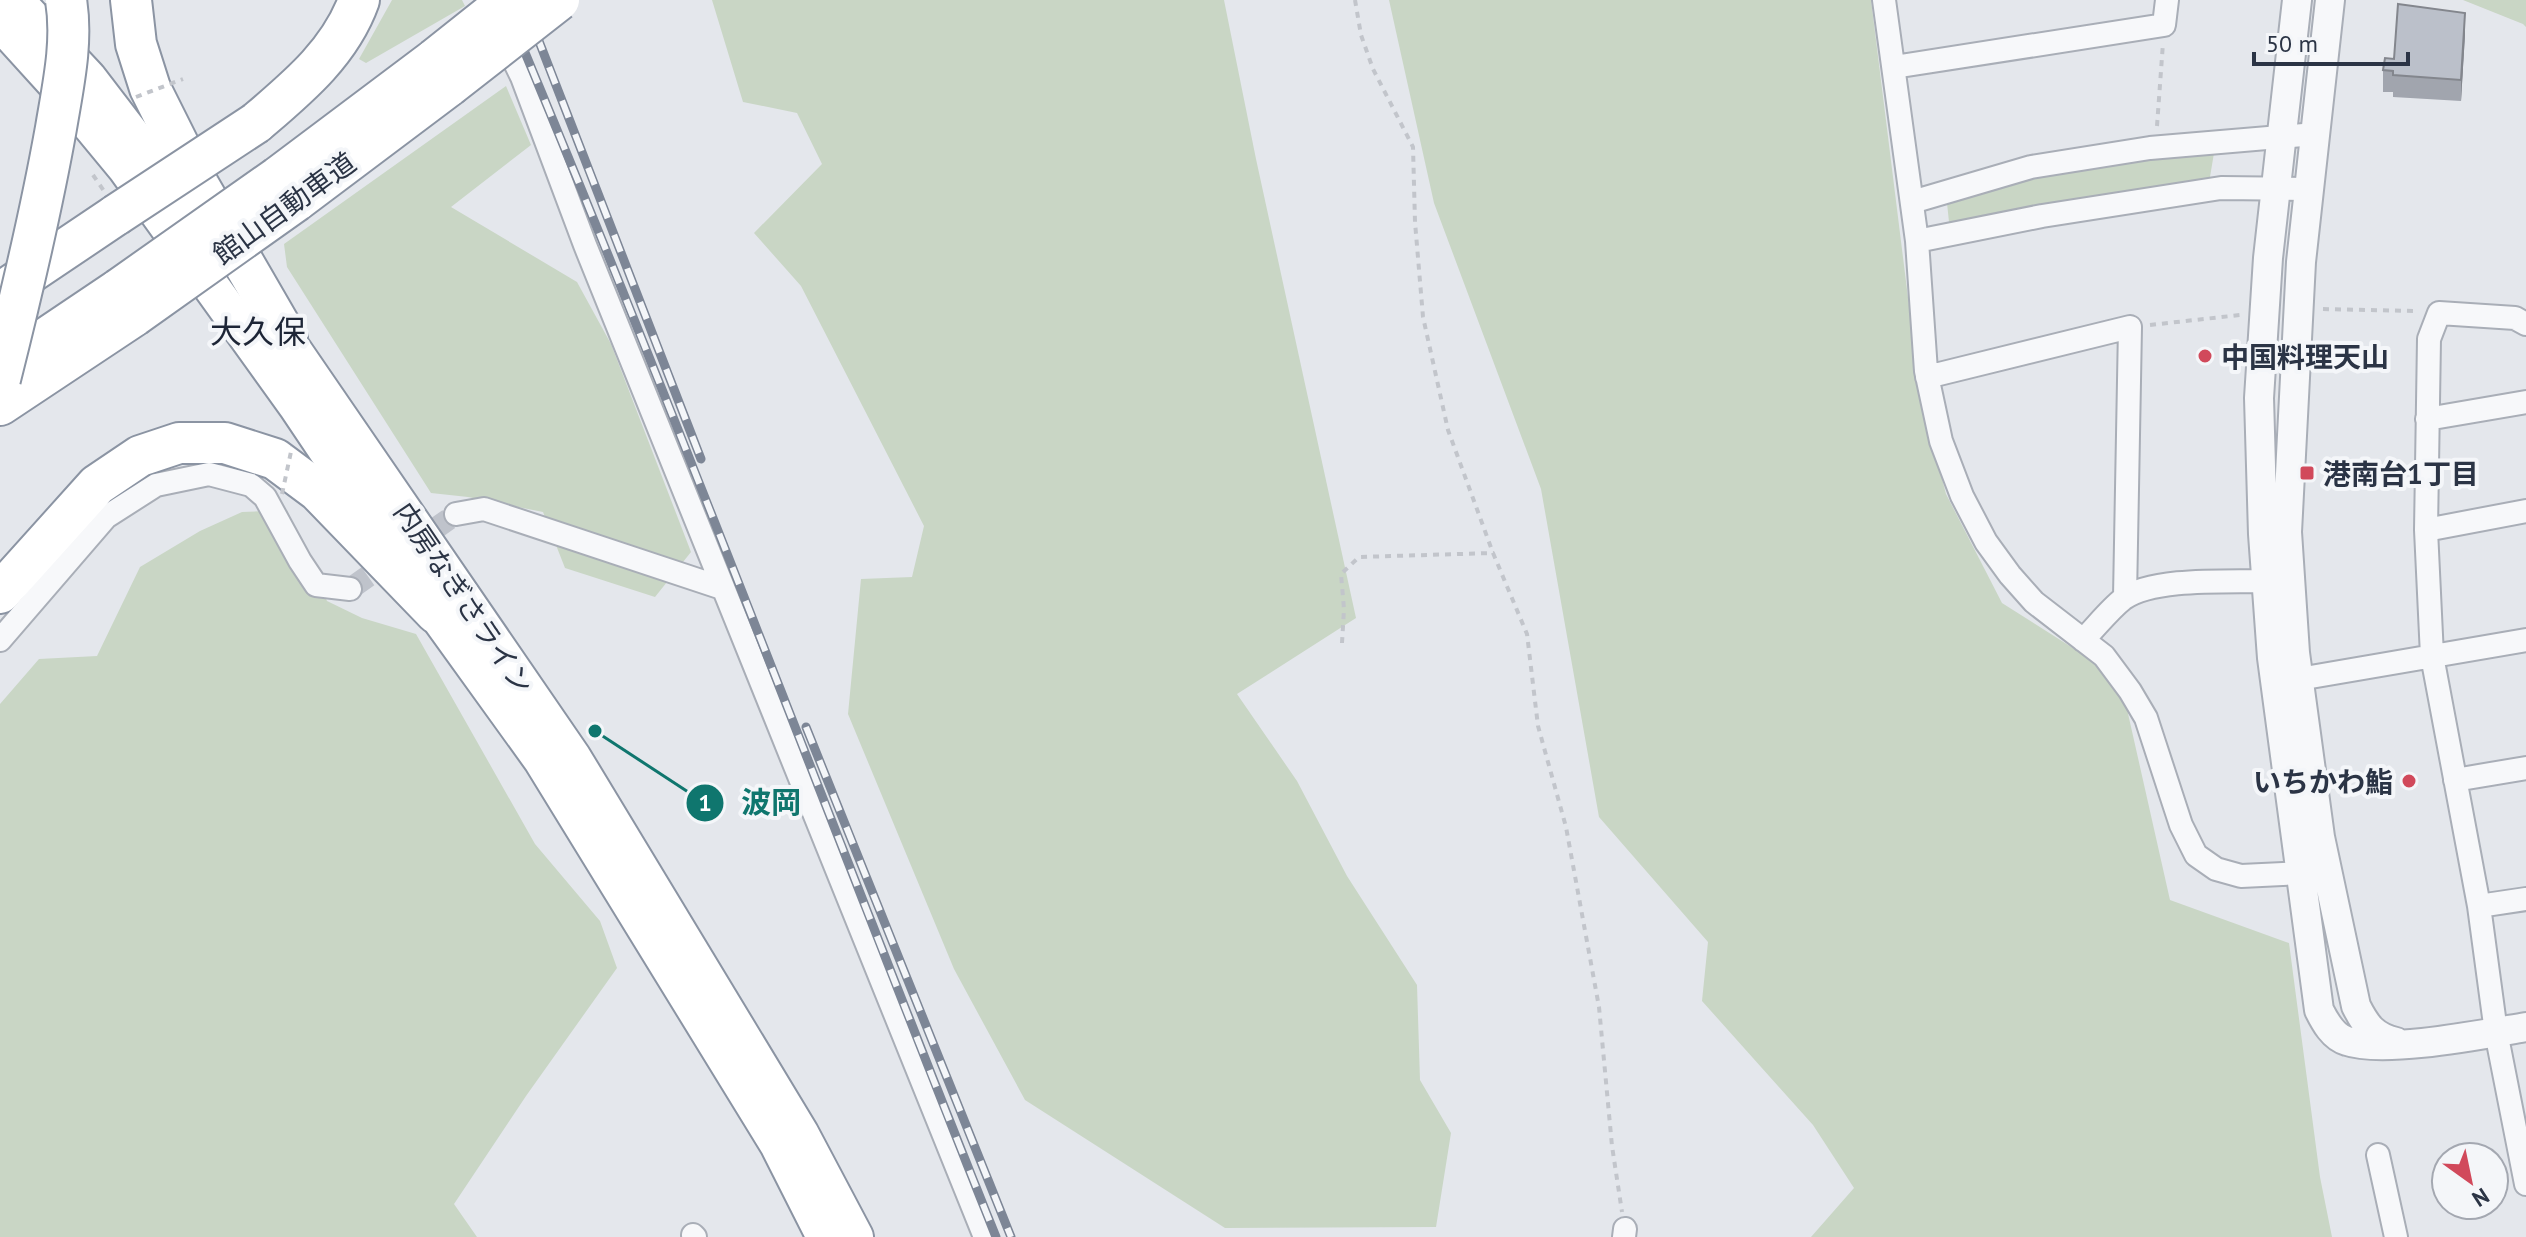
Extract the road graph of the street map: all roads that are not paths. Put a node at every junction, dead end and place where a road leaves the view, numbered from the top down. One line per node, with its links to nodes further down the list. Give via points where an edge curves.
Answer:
1 (15, 0): 21 (highway, 内房なぎさライン, via 88,78)
2 (66, 0): 29 (highway, bridge, via 65,74)
3 (131, 0): 26 (highway, via 136,44 150,88 199,186)
4 (359, 0): 23 (highway, bridge, via 337,44 256,123)
5 (485, 0): 37 (street, via 522,77)
6 (509, 0): 14 (highway, 館山自動車道, bridge)
7 (559, 0): 14 (highway, 館山自動車道, bridge)
8 (1884, 0): 13 (street)
9 (2167, 0): 13 (street, via 2164,25)
10 (2297, 0): 16 (street)
11 (2330, 0): 15 (street)
12 (0, 22): 41 (highway, 内房なぎさライン, via 126,168 297,406)
13 (1894, 67): 20 (street)
14 (442, 72): 18 (highway, 館山自動車道)
15 (2315, 134): 16 (street); 19 (street)
16 (2282, 137): 17 (street); 20 (street, via 2150,148 2031,167)
17 (2277, 188): 19 (street); 22 (street, via 2221,188); 36 (street, via 2259,398)
18 (287, 189): 21 (highway, 館山自動車道, bridge); 24 (highway, 館山自動車道, bridge)
19 (2310, 189): 46 (street, via 2301,262 2287,532)
20 (1912, 202): 22 (street)
21 (204, 229): 24 (highway, 館山自動車道, bridge); 26 (highway, 内房なぎさライン)
22 (1917, 241): 28 (street)
23 (0, 293)
24 (126, 303): 27 (highway, 館山自動車道); 31 (highway, 館山自動車道)
25 (2526, 324): 32 (street, via 2515,318 2439,313 2429,339)
26 (287, 338): 58 (highway, 内房なぎさライン, via 573,758 800,1133)
27 (0, 369)
28 (1927, 377): 40 (street, via 2130,327); 43 (street, via 1941,441 1986,542 2034,602)
29 (0, 379)
30 (2526, 402): 32 (street)
31 (0, 405)
32 (2427, 419): 35 (street)
33 (2526, 511): 35 (street)
34 (456, 514): 37 (street, via 484,509)
35 (2426, 530): 45 (street)
36 (2267, 581): 40 (street, via 2161,585); 49 (street, via 2278,711)
37 (722, 588): 59 (street)
38 (350, 589): 42 (street, via 316,585 265,497 251,485 209,474 156,485 106,517)
39 (0, 593): 41 (highway, via 97,485 140,456 179,443 225,443 275,459 318,491)
40 (2125, 597): 43 (street)
41 (436, 613): 57 (highway, 内房なぎさライン, via 542,760 778,1144)
42 (0, 640)
43 (2083, 640): 49 (street, via 2104,656 2146,718 2196,855 2216,869 2241,876)
44 (2526, 640): 45 (street)
45 (2432, 656): 46 (street); 48 (street)
46 (2299, 679): 54 (street, via 2320,837 2356,1006 2376,1035)
47 (2526, 768): 48 (street)
48 (2455, 780): 51 (street)
49 (2301, 873): 54 (street, via 2319,1010 2329,1028 2344,1041)
50 (2526, 899): 51 (street)
51 (2479, 906): 53 (street)
52 (2526, 1027): 53 (street)
53 (2496, 1032): 54 (street); 56 (street)
54 (2403, 1044)
55 (2378, 1155): 60 (street)
56 (2524, 1169)
57 (825, 1237)
58 (855, 1237)
59 (985, 1237)
60 (2396, 1237)

